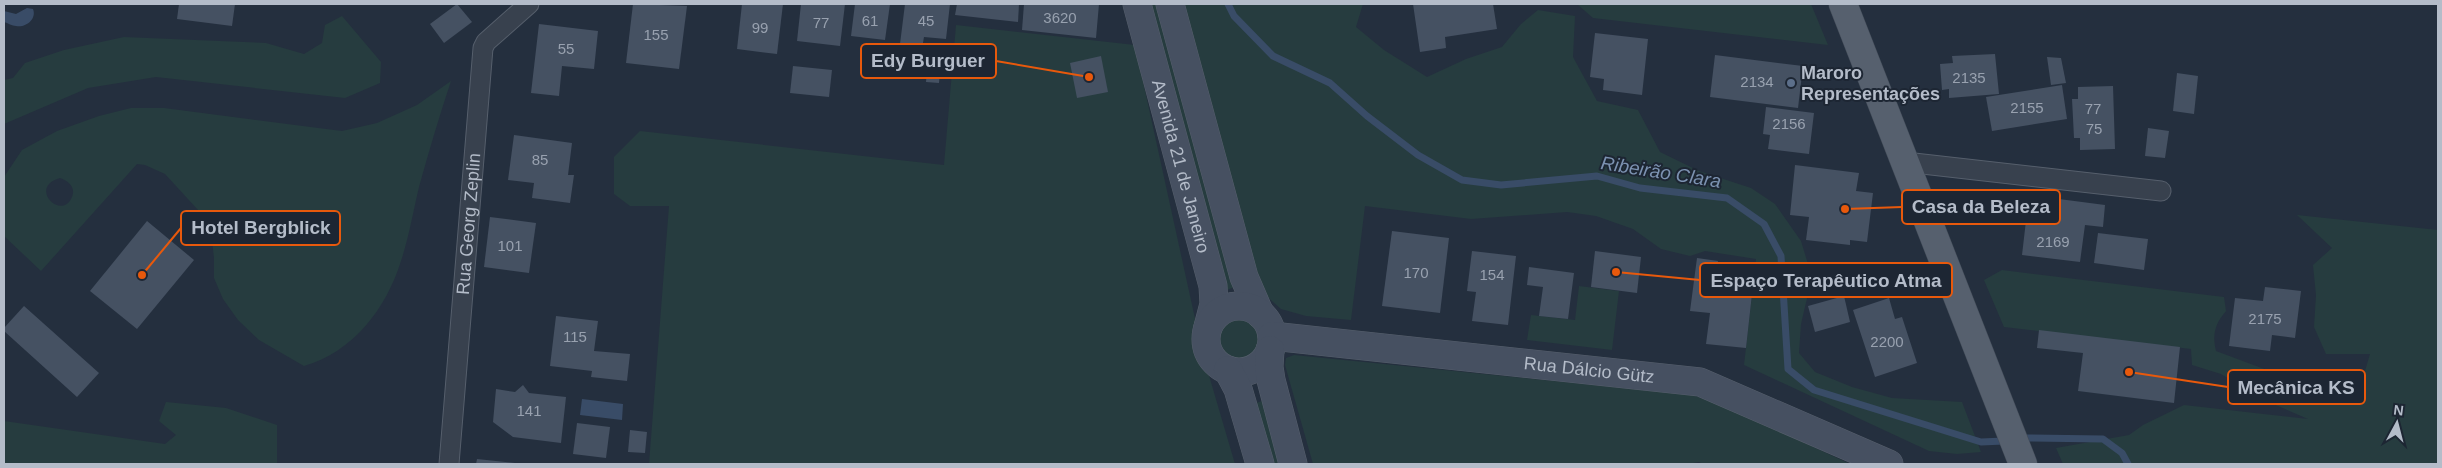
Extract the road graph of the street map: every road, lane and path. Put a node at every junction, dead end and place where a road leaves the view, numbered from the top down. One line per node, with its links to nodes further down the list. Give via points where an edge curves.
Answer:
1 (529, 4): 10 (street, Rua Georg Zeplin, via 483,48)
2 (1137, 4): 7 (main road, Avenida 21 de Janeiro, via 1213,286 1214,304)
3 (1170, 4): 8 (main road, Avenida 21 de Janeiro, via 1244,277)
4 (1843, 4): 5 (main road)
5 (1905, 162): 6 (street); 14 (main road)
6 (2162, 191)
7 (1208, 327): 8 (main road, via 1221,312 1231,308 1251,308); 9 (main road, via 1207,348 1218,365)
8 (1267, 333): 9 (main road, via 1265,360 1248,371); 12 (main road, Avenida 21 de Janeiro, via 1271,380); 13 (main road, Rua Dálcio Gütz, via 1700,382)
9 (1228, 370): 11 (main road, via 1241,397)
10 (449, 464)
11 (1260, 464)
12 (1293, 464)
13 (1889, 464)
14 (2023, 464)

